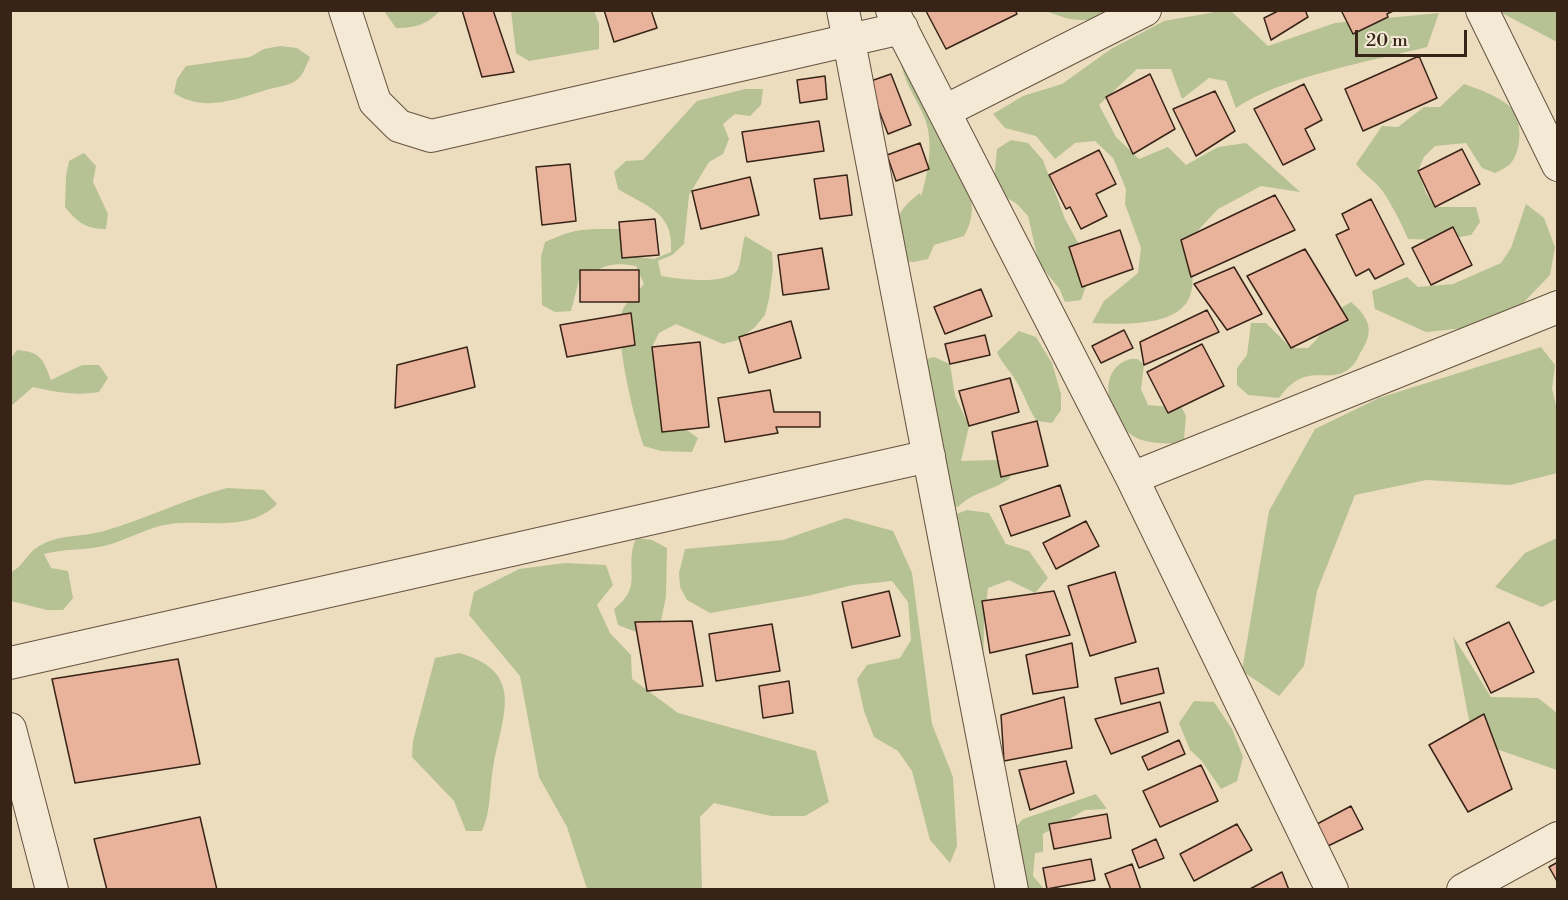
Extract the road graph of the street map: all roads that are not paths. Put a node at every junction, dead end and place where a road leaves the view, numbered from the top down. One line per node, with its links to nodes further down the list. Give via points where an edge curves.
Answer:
1 (345, 10): 5 (street, via 375,102 399,126 431,136)
2 (1145, 10): 6 (street)
3 (1482, 10): 7 (street)
4 (897, 19): 5 (street); 6 (street)
5 (846, 24): 9 (street)
6 (945, 111): 10 (street)
7 (1557, 165)
8 (1557, 308): 10 (street)
9 (929, 456): 11 (street); 15 (street)
10 (1132, 478): 16 (street)
11 (10, 663)
12 (10, 729): 14 (street)
13 (1557, 838): 17 (street)
14 (52, 890)
15 (1012, 890)
16 (1332, 890)
17 (1463, 890)

